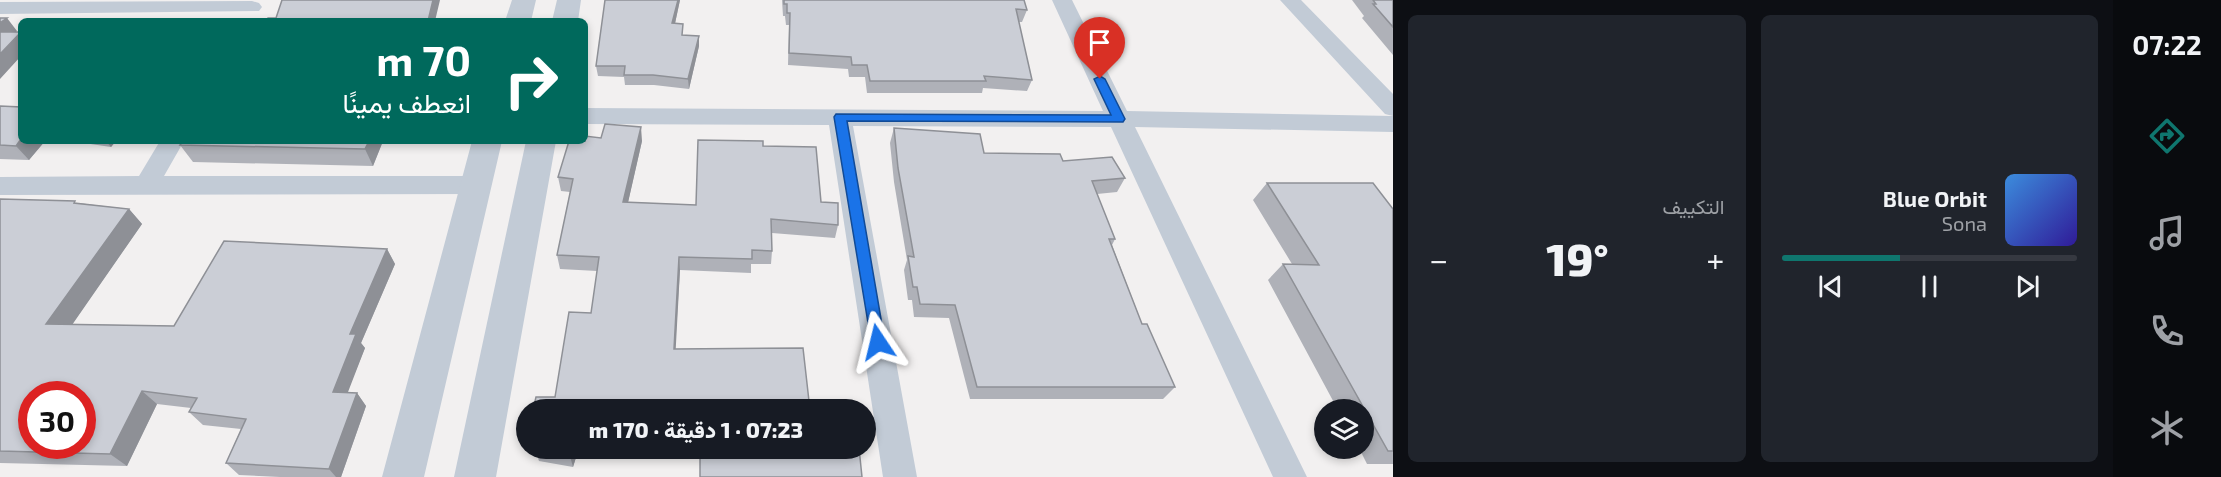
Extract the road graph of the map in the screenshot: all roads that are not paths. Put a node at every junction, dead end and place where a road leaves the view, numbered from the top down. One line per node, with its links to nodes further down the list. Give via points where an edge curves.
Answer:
1 (524, 0): 7 (street)
2 (569, 0): 8 (street)
3 (1062, 0): 12 (street)
4 (1290, 0): 9 (street)
5 (0, 8): 6 (street)
6 (251, 9)
7 (519, 18)
8 (566, 18)
9 (1393, 108)
10 (588, 116): 11 (street)
11 (840, 117): 12 (street); 22 (street)
12 (1119, 119): 13 (street); 23 (street)
13 (1393, 124)
14 (170, 144): 19 (street)
15 (487, 144): 17 (street)
16 (540, 144): 21 (street)
17 (476, 184): 19 (street); 20 (street)
18 (0, 186): 19 (street)
19 (146, 186)
20 (403, 477)
21 (475, 477)
22 (900, 477)
23 (1290, 477)

